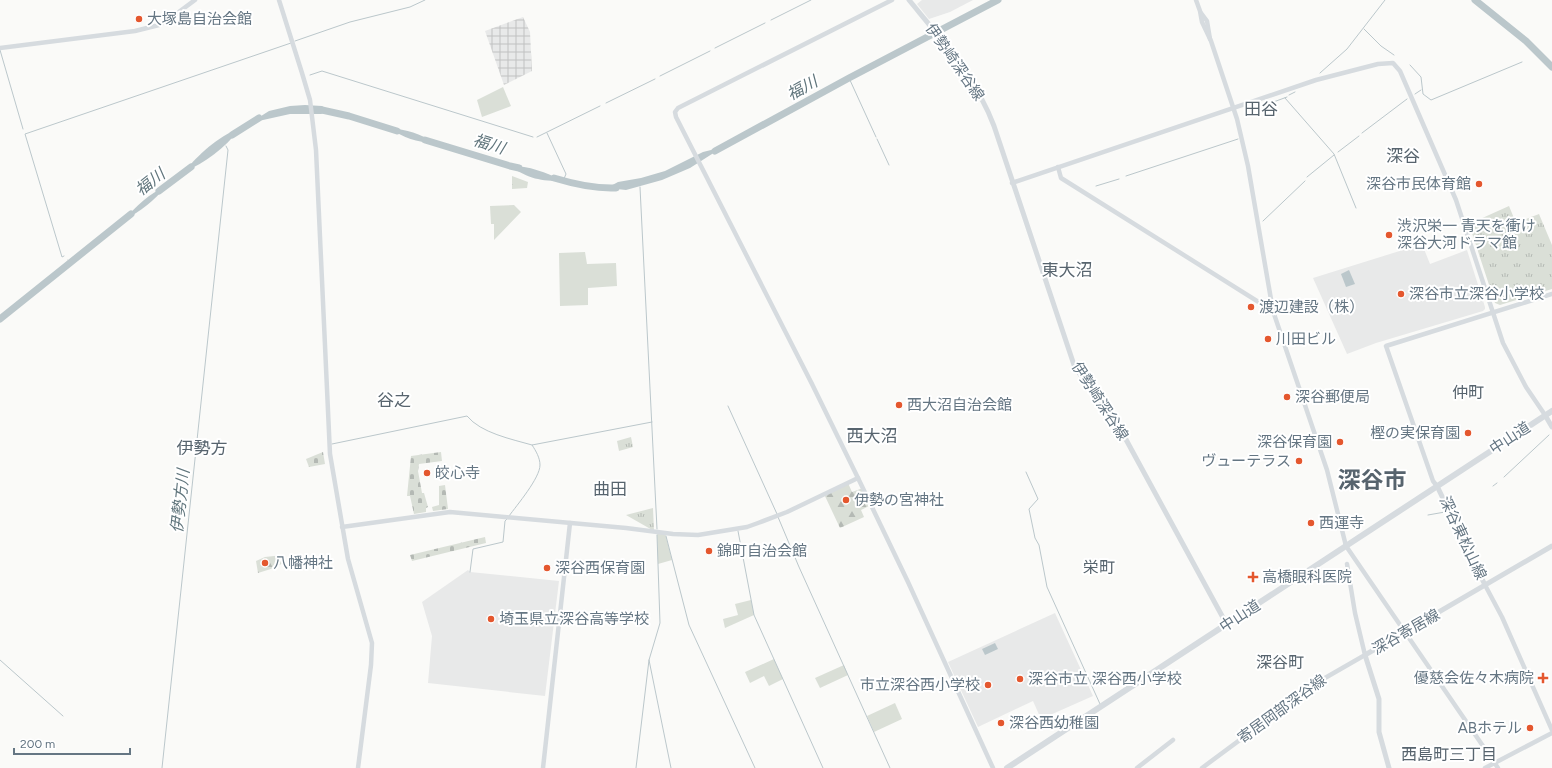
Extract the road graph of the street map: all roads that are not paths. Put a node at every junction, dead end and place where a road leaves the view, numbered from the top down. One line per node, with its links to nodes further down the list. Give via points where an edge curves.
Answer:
1 (196, 0): 6 (street, via 168,20 135,31)
2 (279, 0): 19 (street, via 310,100 316,150 329,442)
3 (892, 0): 16 (street, via 678,108 675,112)
4 (909, 0): 9 (main road, 伊勢崎深谷線, via 963,68 982,98)
5 (1196, 0): 7 (street, via 1207,22 1210,41)
6 (0, 48)
7 (1233, 107): 8 (street); 11 (street, via 1248,166); 12 (street, via 1316,80 1378,64 1394,64 1399,69 1456,200)
8 (1058, 167): 9 (street); 11 (street, via 1061,178)
9 (1012, 183): 24 (main road, 伊勢崎深谷線, via 1074,365 1110,412)
10 (1552, 294): 12 (street)
11 (1273, 311): 20 (street, via 1327,470)
12 (1492, 312): 14 (street, via 1514,365); 17 (street, via 1386,346)
13 (1552, 411): 14 (highway, 中山道)
14 (1545, 415): 15 (main road); 17 (highway, 中山道)
15 (1552, 427)
16 (858, 478): 18 (street, via 778,516 747,527 698,535); 33 (street)
17 (1437, 486): 20 (highway, 中山道); 23 (main road, 深谷東松山線)
18 (570, 523): 19 (street, via 450,512); 32 (street)
19 (342, 527): 31 (street, via 352,577 372,643)
20 (1346, 546): 24 (highway, 中山道); 25 (street)
21 (1552, 546): 23 (main road, 深谷東松山線)
22 (1347, 564): 26 (street, via 1355,613)
23 (1485, 585): 25 (main road, 深谷寄居線); 27 (street, via 1502,617)
24 (1227, 625): 34 (highway, 中山道)
25 (1406, 632): 26 (main road, 深谷寄居線); 30 (street)
26 (1366, 655): 36 (street, 寄居岡部深谷線, via 1318,682); 37 (main road, 深谷寄居線, via 1379,700 1379,732)
27 (1552, 730)
28 (1552, 733): 30 (street)
29 (1173, 740): 35 (street)
30 (1495, 763): 38 (street); 39 (street)
31 (358, 768)
32 (543, 768)
33 (993, 768)
34 (1007, 768)
35 (1137, 768)
36 (1202, 768)
37 (1389, 768)
38 (1485, 768)
39 (1498, 768)

